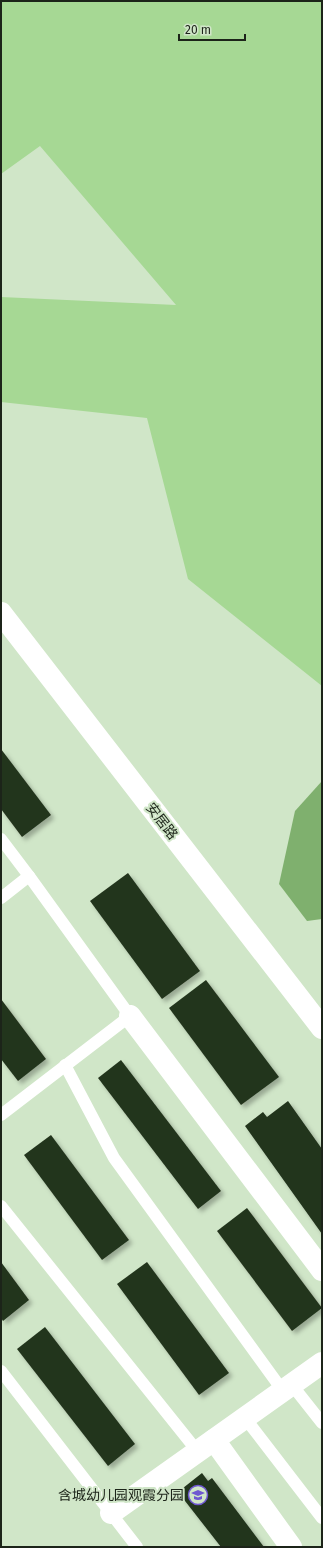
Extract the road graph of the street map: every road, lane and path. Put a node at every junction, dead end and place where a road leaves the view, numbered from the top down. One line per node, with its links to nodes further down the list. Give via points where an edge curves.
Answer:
1 (1, 613): 6 (street, 安居路)
2 (1, 839): 3 (lane)
3 (29, 876): 4 (lane); 5 (lane)
4 (1, 898)
5 (130, 1016): 7 (lane); 10 (street)
6 (322, 1028)
7 (65, 1065): 8 (lane); 13 (lane, via 114,1158)
8 (1, 1115)
9 (1, 1206): 16 (lane)
10 (322, 1270)
11 (322, 1363): 13 (street)
12 (1, 1371): 17 (lane)
13 (287, 1388): 14 (street); 15 (lane)
14 (245, 1418): 16 (street); 18 (lane)
15 (322, 1423)
16 (206, 1446): 17 (street); 20 (street)
17 (111, 1513): 19 (lane)
18 (322, 1518)
19 (137, 1547)
20 (291, 1547)

